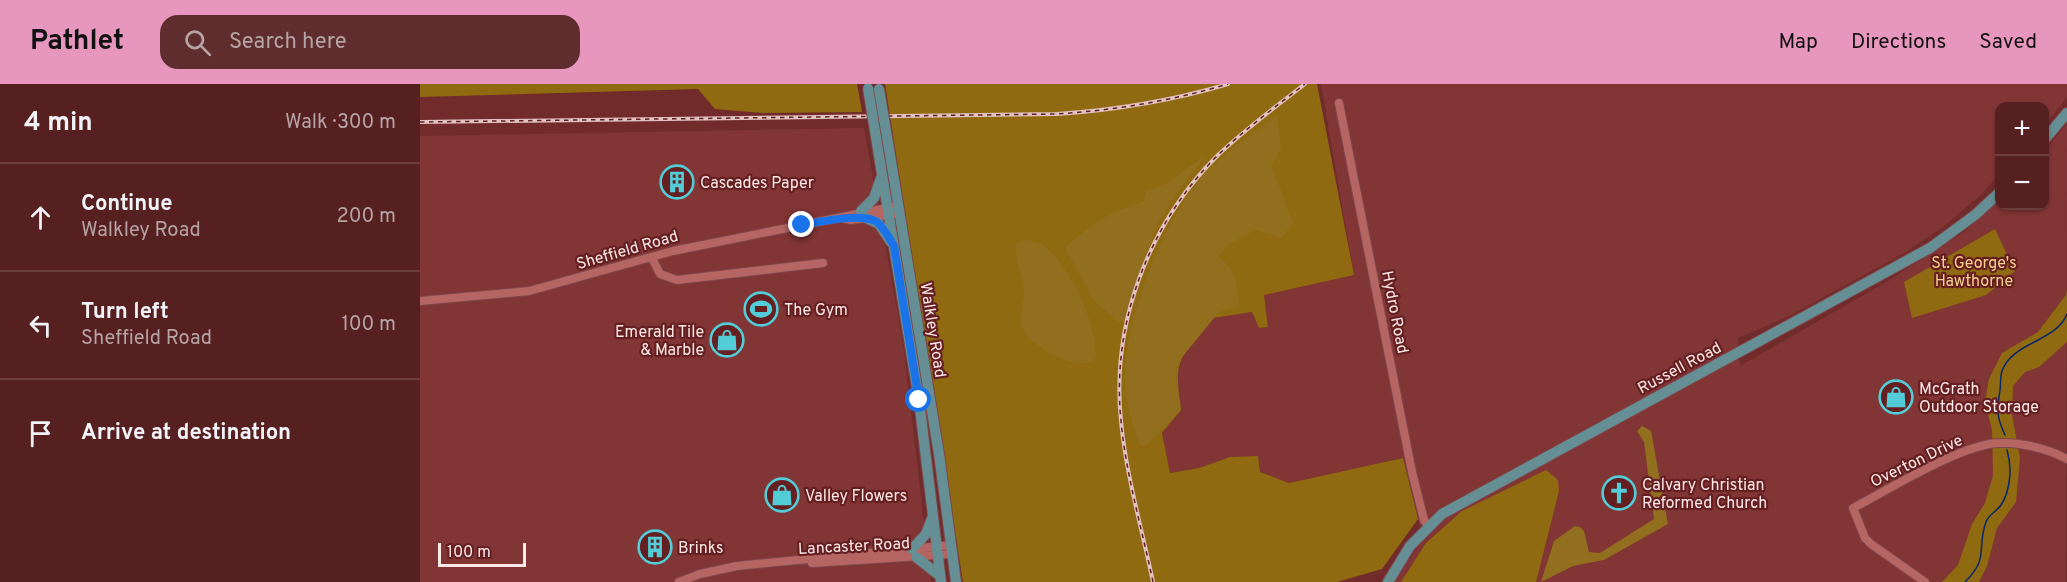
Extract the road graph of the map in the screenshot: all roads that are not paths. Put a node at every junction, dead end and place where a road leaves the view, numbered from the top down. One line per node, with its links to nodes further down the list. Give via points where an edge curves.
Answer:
1 (873, 86): 5 (main road, Walkley Road, bridge)
2 (1339, 103): 16 (street, Hydro Road, via 1412,472)
3 (2067, 113): 4 (main road)
4 (2049, 134)
5 (884, 165): 7 (main road, Walkley Road); 8 (main road)
6 (1995, 196): 16 (main road, Russell Road, via 1930,248 1488,487)
7 (894, 211): 8 (street, Sheffield Road); 9 (main road, Walkley Road); 13 (main road, Walkley Road, via 917,314)
8 (864, 215): 9 (main road, via 879,224); 10 (street, Sheffield Road, via 719,241)
9 (894, 246): 13 (main road, Walkley Road, via 905,316)
10 (652, 258): 11 (street, via 660,274 677,280); 12 (street, Sheffield Road, via 529,291)
11 (823, 262)
12 (420, 301)
13 (918, 357): 15 (main road, Walkley Road); 17 (main road, Walkley Road)
14 (2067, 459): 24 (street, Overton Drive, via 2030,446 1991,444 1967,450 1853,508 1865,538)
15 (932, 515): 18 (main road, Walkley Road); 19 (main road)
16 (1428, 526): 23 (main road, Russell Road, via 1405,552)
17 (952, 550): 18 (street, Lancaster Road); 22 (main road, Walkley Road)
18 (937, 551): 19 (street, Lancaster Road); 20 (main road, Walkley Road)
19 (914, 553): 20 (main road); 21 (street, Lancaster Road, via 758,564 709,571)
20 (940, 579)
21 (679, 582)
22 (956, 582)
23 (1388, 582)
24 (1925, 582)

